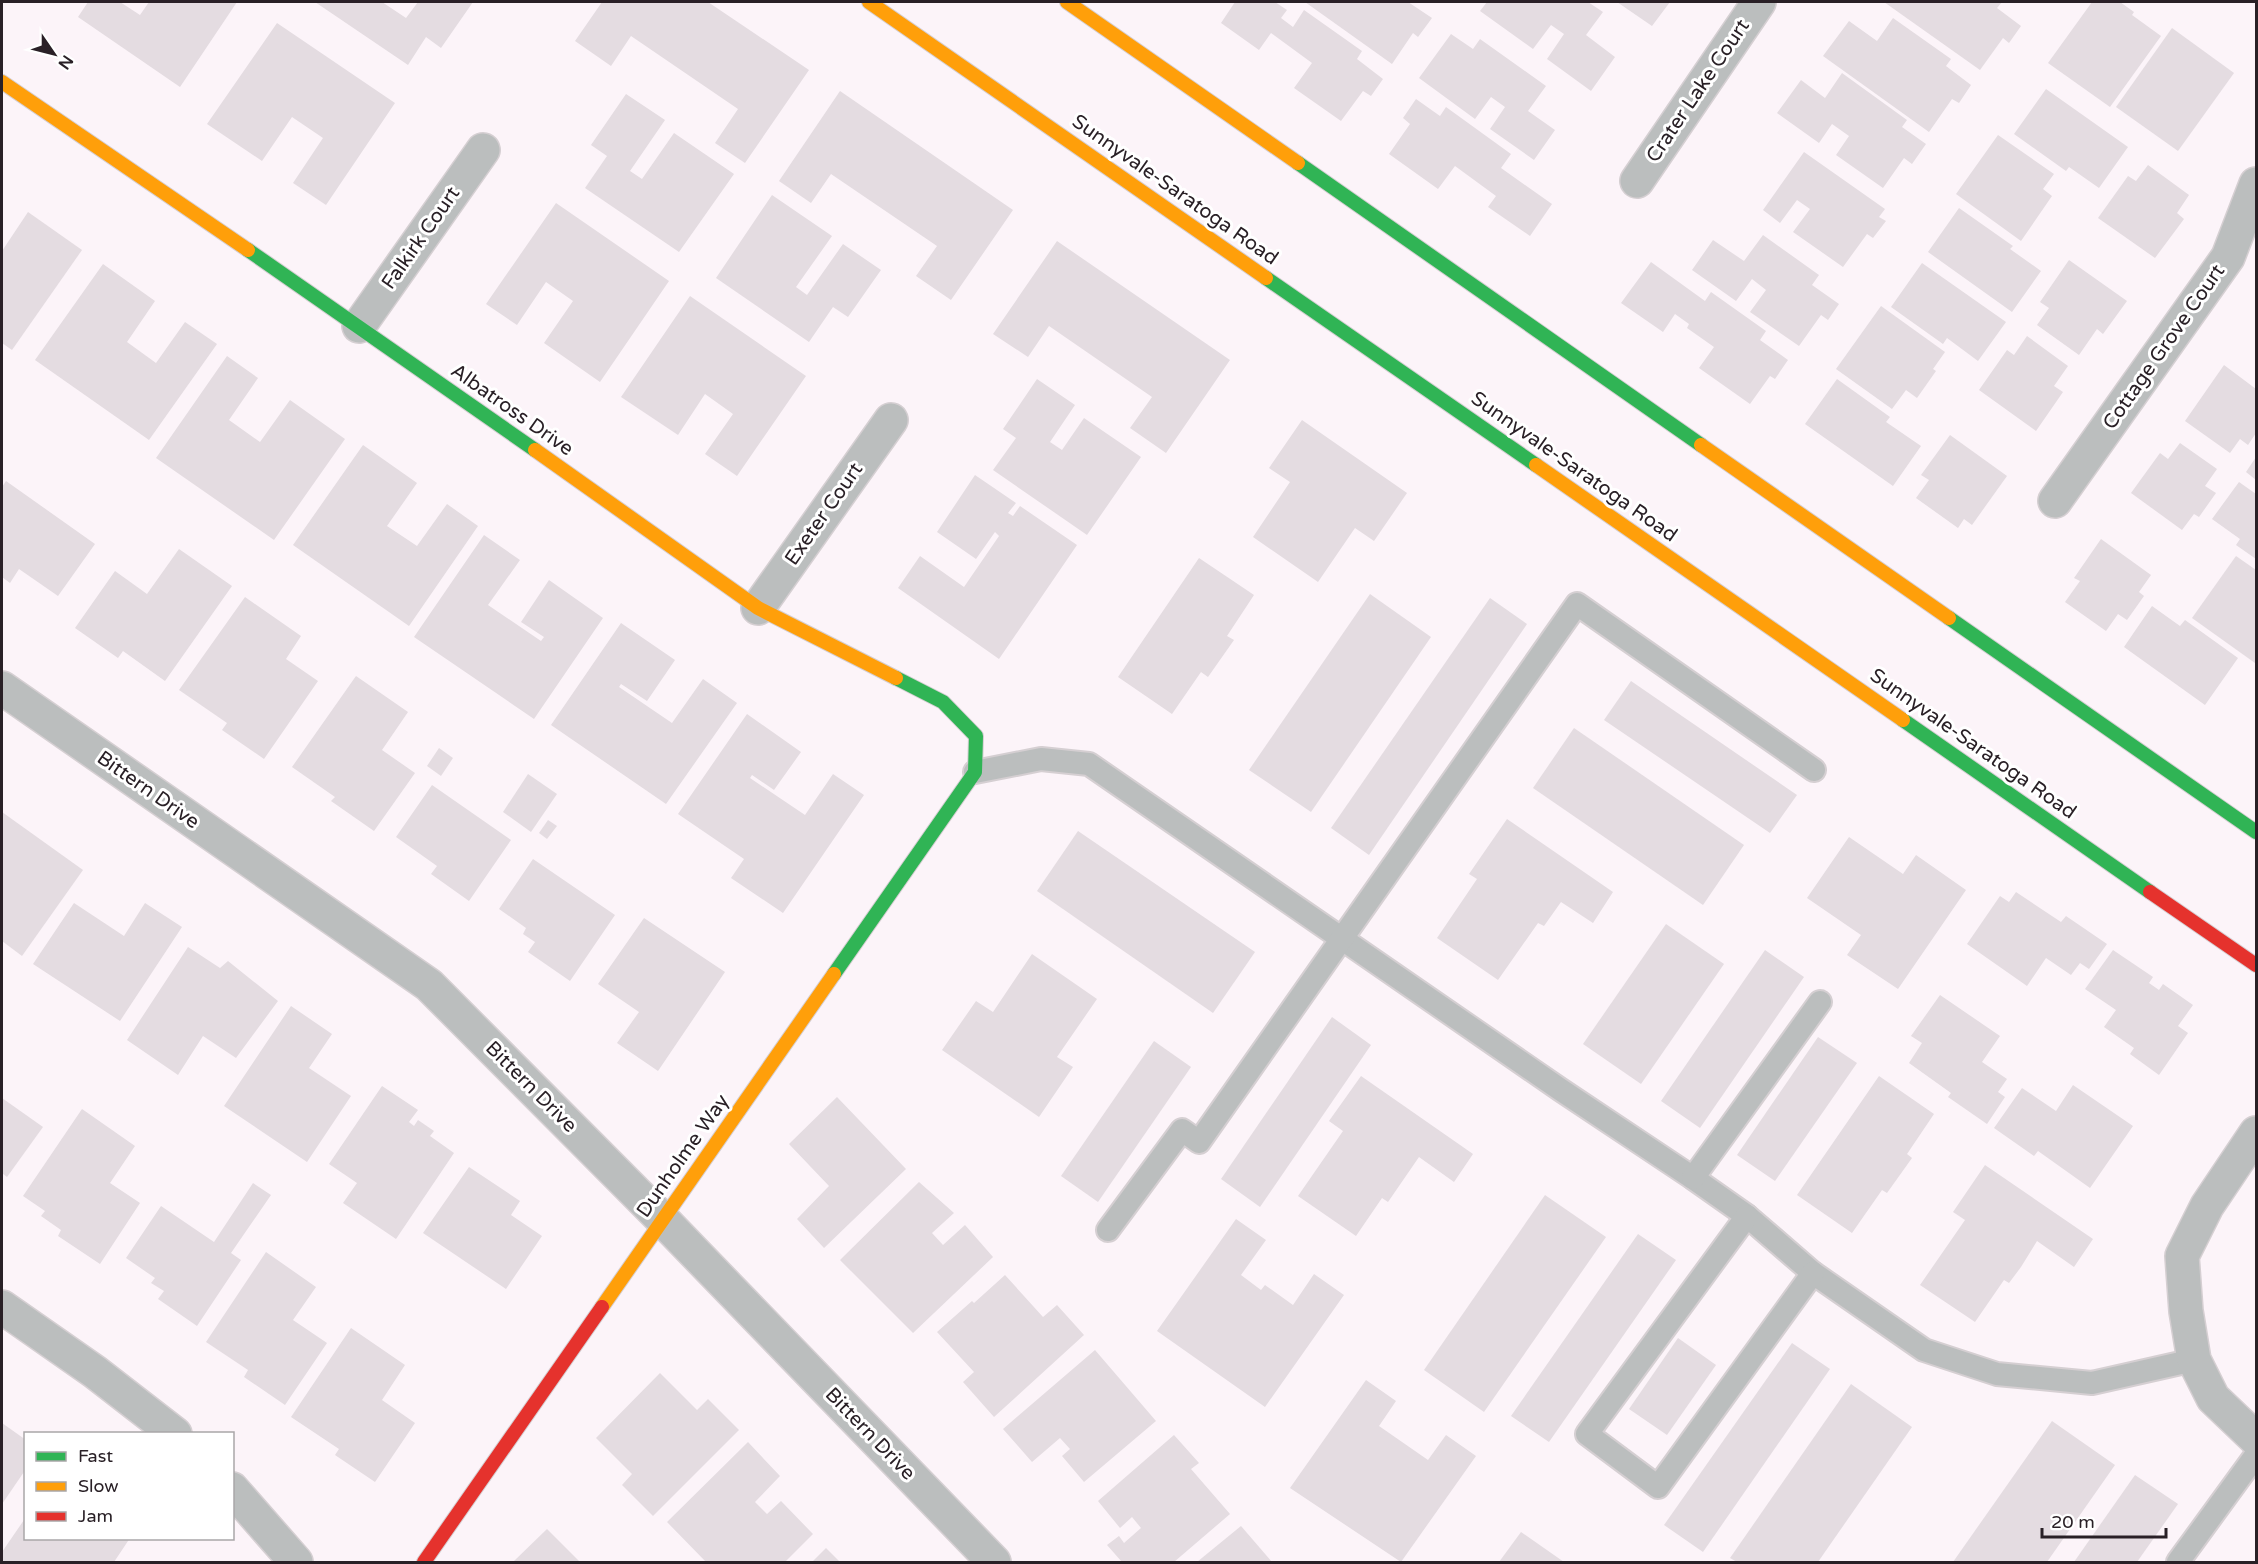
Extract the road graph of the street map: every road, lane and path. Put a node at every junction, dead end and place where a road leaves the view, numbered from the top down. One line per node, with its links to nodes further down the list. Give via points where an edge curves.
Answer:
1 (869, 2): 17 (main road, Sunnyvale-Saratoga Road)
2 (1067, 2): 15 (main road)
3 (1759, 2): 6 (street, Crater Lake Court)
4 (2, 82): 8 (main road, Albatross Drive)
5 (483, 150): 8 (street, Falkirk Court)
6 (1636, 181)
7 (2256, 184): 10 (street, Cottage Grove Court, via 2228,256)
8 (359, 326): 11 (main road, Albatross Drive)
9 (891, 420): 11 (street, Exeter Court)
10 (2055, 501)
11 (758, 608): 14 (main road, Albatross Drive, via 943,702 976,736)
12 (2, 688): 22 (street, Bittern Drive, via 429,985)
13 (1814, 770): 16 (lane, via 1577,604)
14 (975, 772): 16 (lane, via 1041,759 1089,764); 22 (main road, Dunholme Way)
15 (2256, 832)
16 (1342, 938): 20 (lane); 23 (lane, via 1199,1142 1182,1130)
17 (2256, 965)
18 (1820, 1002): 20 (lane)
19 (2256, 1133): 26 (street, via 2207,1206 2182,1256)
20 (1693, 1178): 21 (lane)
21 (1747, 1216): 24 (lane); 24 (lane, via 1587,1434 1658,1487)
22 (663, 1219): 32 (main road, Dunholme Way); 33 (street, Bittern Drive)
23 (1108, 1230)
24 (1813, 1273): 26 (lane, via 1924,1350 1997,1374 2092,1383)
25 (2, 1307): 27 (street)
26 (2194, 1360): 28 (street, via 2213,1398)
27 (172, 1432)
28 (2256, 1439)
29 (2256, 1455): 34 (lane)
30 (234, 1491): 31 (street)
31 (296, 1563)
32 (423, 1563)
33 (994, 1563)
34 (2178, 1563)

